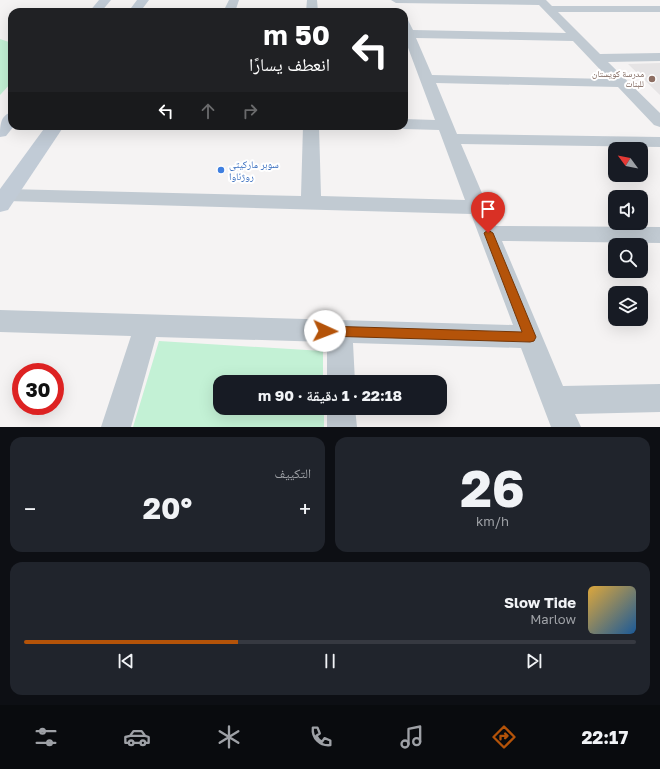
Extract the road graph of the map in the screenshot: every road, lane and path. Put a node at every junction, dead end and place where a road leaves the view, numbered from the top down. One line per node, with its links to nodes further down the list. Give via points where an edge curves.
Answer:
1 (105, 0): 6 (street)
2 (396, 0): 3 (street)
3 (454, 0): 5 (street)
4 (625, 0): 7 (street)
5 (543, 4): 7 (street); 11 (street)
6 (98, 8)
7 (638, 9): 8 (street)
8 (660, 9)
9 (408, 28): 11 (street)
10 (408, 33): 14 (street)
11 (576, 37): 13 (street)
12 (660, 57): 13 (street)
13 (596, 58): 15 (street)
14 (427, 79): 15 (street); 22 (street)
15 (621, 83): 17 (street)
16 (8, 122): 21 (street)
17 (660, 122)
18 (408, 125): 22 (street)
19 (52, 130): 24 (street)
20 (311, 130): 25 (street)
21 (0, 132)
22 (448, 132): 23 (street); 26 (street)
23 (660, 142)
24 (3, 200): 25 (street)
25 (311, 203): 26 (street)
26 (478, 207): 27 (street)
27 (488, 233): 28 (street); 32 (street)
28 (660, 235)
29 (0, 321): 30 (street)
30 (148, 325): 31 (street); 37 (street)
31 (340, 331): 32 (street); 33 (street)
32 (530, 337): 35 (street)
33 (341, 375)
34 (660, 398): 35 (street)
35 (555, 400): 39 (street)
36 (341, 415): 38 (street)
37 (116, 427)
38 (342, 427)
39 (566, 427)

